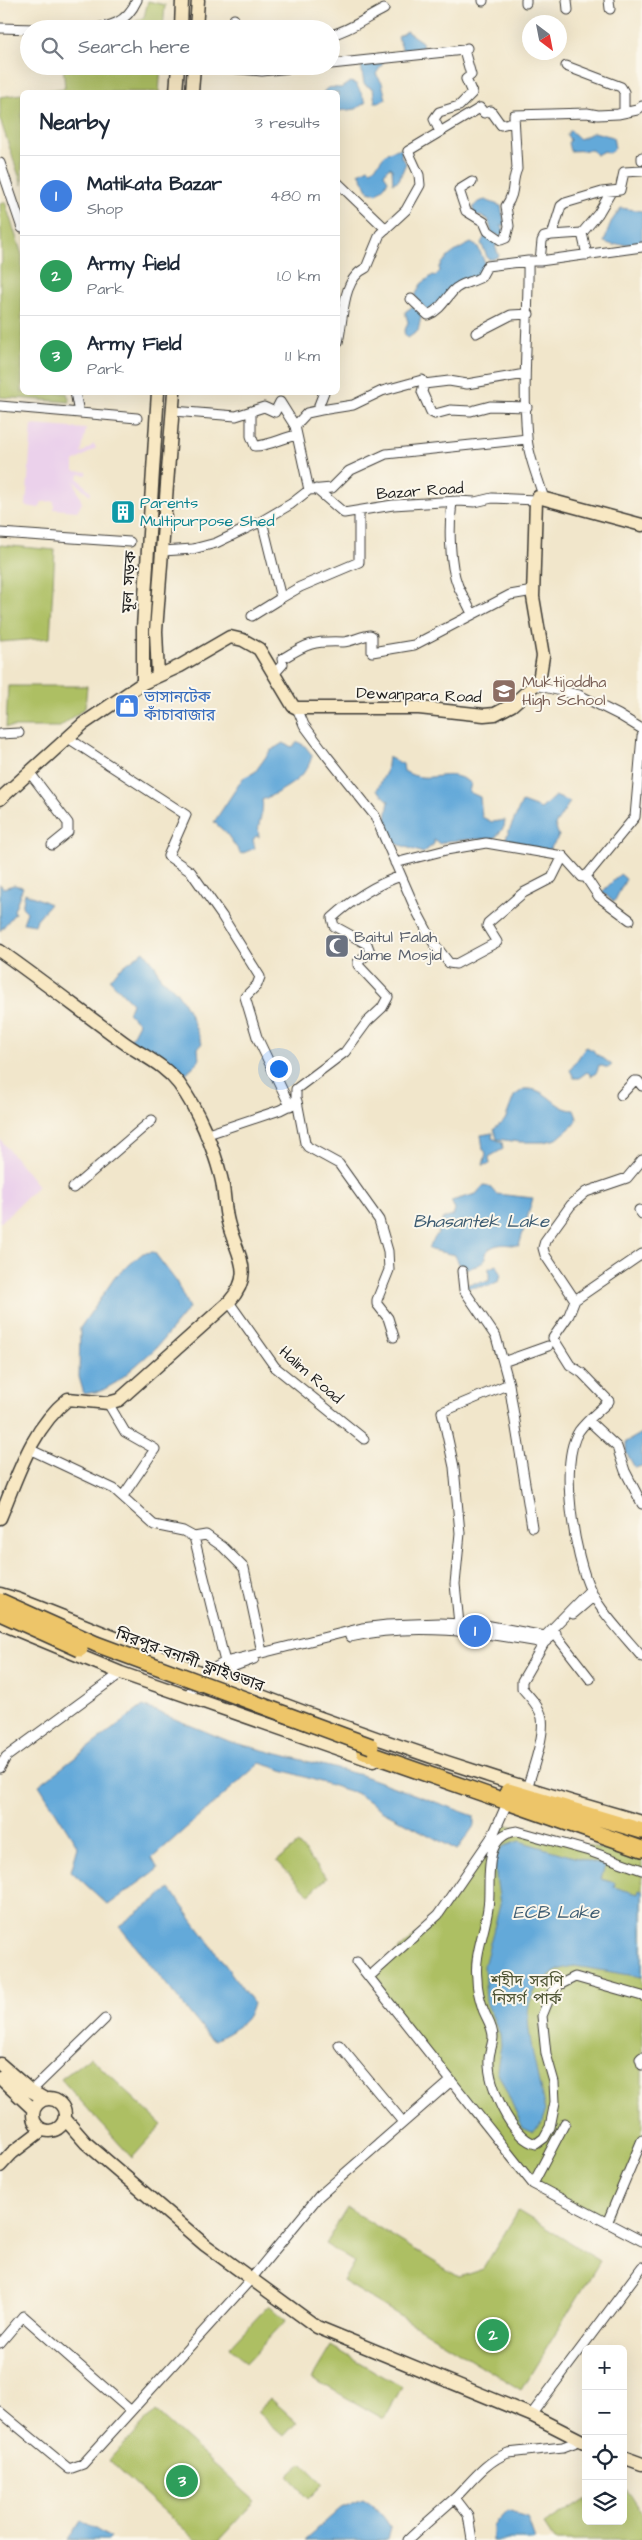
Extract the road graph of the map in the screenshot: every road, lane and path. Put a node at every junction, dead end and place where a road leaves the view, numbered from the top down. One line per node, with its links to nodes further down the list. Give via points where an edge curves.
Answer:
1 (137, 0): 7 (street, via 132,12)
2 (182, 0): 8 (street)
3 (198, 0): 9 (street)
4 (567, 0): 6 (street)
5 (384, 9): 12 (street)
6 (568, 10)
7 (121, 20)
8 (181, 20)
9 (197, 20)
10 (0, 28): 11 (street)
11 (20, 29)
12 (340, 32)
13 (340, 63): 22 (street, via 465,49 471,75 466,80 472,93 458,106 439,112 434,118)
14 (566, 66): 20 (street, via 621,87)
15 (177, 75): 17 (street)
16 (193, 75): 18 (street)
17 (176, 90)
18 (192, 90)
19 (642, 106): 20 (street, via 637,110)
20 (624, 111): 21 (street, via 598,116 514,116)
21 (513, 122): 22 (street, via 501,125 491,111 484,113 480,108); 25 (street, via 517,169 512,198 506,206 509,226 506,238 501,240 493,235 484,222 466,211 459,190)
22 (440, 132): 29 (street, via 408,151 421,181 406,210)
23 (0, 163): 28 (street)
24 (642, 171): 27 (street, via 624,172 620,190)
25 (472, 182)
26 (340, 185): 29 (street)
27 (611, 192): 30 (street); 31 (street, via 560,206)
28 (20, 222)
29 (386, 229): 39 (street, via 368,257 366,268 360,270 349,286)
30 (582, 233): 31 (street); 33 (street)
31 (552, 236): 35 (street, via 544,237 542,241)
32 (642, 247): 33 (street)
33 (587, 256): 35 (street)
34 (528, 261): 35 (street); 36 (street, via 487,266 481,277 453,291 441,306 428,315); 37 (street)
35 (540, 261)
36 (411, 299)
37 (529, 314): 38 (street, via 511,315); 40 (street)
38 (476, 332)
39 (340, 336)
40 (525, 374): 41 (street, via 468,384 449,381); 47 (street)
41 (424, 384): 47 (street, via 422,392 430,412 435,414 450,410 471,412 490,406); 48 (street, via 422,380 413,381 353,405)
42 (76, 395): 51 (street)
43 (158, 395): 55 (street, মূল সড়ক)
44 (174, 395): 49 (street, মূল সড়ক)
45 (323, 395): 48 (street, via 319,405)
46 (0, 406): 51 (street)
47 (526, 407): 54 (street)
48 (321, 410): 53 (street, via 307,413)
49 (173, 411): 50 (street, via 226,416); 56 (street, মূল সড়ক)
50 (251, 412): 53 (street, via 264,407 275,412 280,402); 53 (street, via 251,436 255,446 266,446)
51 (79, 413): 52 (street)
52 (137, 418)
53 (296, 431): 57 (street)
54 (527, 439): 57 (street, via 386,454 349,471 332,488); 58 (street)
55 (155, 445): 56 (street); 72 (street, মূল সড়ক, via 142,628)
56 (170, 446): 65 (street, মূল সড়ক)
57 (312, 490): 60 (street, Bazar Road, via 344,513); 61 (street)
58 (539, 498): 59 (street, Bazar Road); 62 (street); 66 (street)
59 (452, 502): 60 (street, Bazar Road); 68 (street, via 448,529 452,556 457,584)
60 (359, 511): 67 (street, via 359,562)
61 (262, 521): 65 (street, via 203,547); 67 (street)
62 (642, 525)
63 (0, 533): 64 (street)
64 (130, 542)
65 (163, 551): 71 (street, মূল সড়ক, via 156,631)
66 (533, 591): 68 (street, via 510,595); 73 (street, via 543,656 539,681)
67 (281, 598): 69 (street)
68 (472, 614): 70 (street, via 414,645 372,652 370,635 344,642 323,641 299,647 282,659 283,664)
69 (252, 616)
70 (274, 674): 71 (street, via 258,649 230,637); 74 (street)
71 (158, 676): 72 (street)
72 (143, 683): 79 (street)
73 (535, 685): 74 (street, Dewanpara Road, via 512,706 495,714 419,708); 75 (street, via 580,695)
74 (297, 708): 84 (street, via 304,725 375,816)
75 (642, 729)
76 (19, 733): 77 (street)
77 (0, 734)
78 (642, 736): 86 (street, via 635,817)
79 (68, 738): 80 (street); 91 (street, via 186,815 168,856 191,872 260,977 246,997 257,1037)
80 (30, 773): 81 (street); 82 (street, via 68,823 68,832)
81 (0, 799)
82 (52, 845)
83 (563, 856): 84 (street, via 486,843); 85 (street, via 552,878 523,892 488,923 497,942 456,964 449,963 433,942); 86 (street)
84 (395, 863): 85 (street)
85 (401, 876): 91 (street, via 379,884 344,906 332,918 334,926 367,944 370,952 358,962 359,968 384,992 387,1001 344,1052 296,1089)
86 (585, 876): 87 (street, via 599,897)
87 (630, 920)
88 (0, 951): 93 (street, via 124,1042 165,1068 187,1096)
89 (642, 1086): 90 (street, via 634,1081)
90 (621, 1095)
91 (293, 1104): 93 (street); 100 (street, via 305,1143 339,1164 379,1220 388,1251 389,1270 377,1304 388,1318)
92 (152, 1120): 95 (street)
93 (205, 1135): 99 (street, via 221,1177 225,1212 241,1263 243,1278 240,1289)
94 (642, 1160): 98 (street, via 627,1178 586,1192 571,1205 545,1241 545,1255)
95 (73, 1188)
96 (642, 1254): 98 (street)
97 (462, 1271): 102 (street, via 464,1290 496,1337)
98 (575, 1300): 105 (street, via 553,1338 570,1364 609,1401)
99 (229, 1302): 104 (street, via 129,1392); 106 (street, Halim Road, via 276,1367)
100 (394, 1337)
101 (548, 1346): 102 (street)
102 (503, 1362): 103 (street)
103 (509, 1384): 111 (street); 118 (street, via 442,1412 454,1467 460,1532 455,1584)
104 (108, 1403): 107 (street, via 68,1399 46,1420); 108 (street, via 125,1432 155,1449)
105 (589, 1421): 109 (street, via 617,1447 625,1472); 113 (street, via 579,1431 574,1444 569,1501)
106 (364, 1439)
107 (28, 1449): 108 (street); 110 (street)
108 (123, 1496): 112 (street, via 154,1525)
109 (642, 1504)
110 (0, 1518)
111 (532, 1528)
112 (194, 1538): 121 (street, via 206,1535 244,1568); 123 (street)
113 (592, 1593): 118 (street, via 545,1636 486,1625); 119 (street); 122 (street)
114 (0, 1594): 125 (street)
115 (0, 1601): 128 (main road, মিরপুর-বনানী ফ্লাইওভার, bridge, via 96,1644)
116 (0, 1613): 128 (main road, মিরপুর-বনানী ফ্লাইওভার, bridge, via 58,1640)
117 (0, 1623): 124 (street)
118 (459, 1624): 121 (street, via 387,1625)
119 (555, 1634): 120 (street); 126 (street)
120 (544, 1643): 125 (street, via 479,1632 412,1630 360,1635 266,1655); 130 (street, via 522,1681 522,1688 542,1718)
121 (262, 1652): 123 (street)
122 (642, 1657)
123 (225, 1662): 125 (street)
124 (121, 1673): 127 (street); 129 (street, via 6,1757)
125 (208, 1676): 127 (street); 130 (street)
126 (590, 1680)
127 (187, 1696): 131 (street, via 485,1799)
128 (367, 1749): 131 (main road); 133 (main road)
129 (0, 1768)
130 (527, 1789): 132 (street)
131 (508, 1801): 134 (main road); 137 (street, via 493,1835 438,1915)
132 (642, 1822)
133 (642, 1831)
134 (642, 1849)
135 (642, 1870): 138 (street, via 518,1831 500,1839 491,1856 489,1906 479,1948 477,1980 483,2008 492,2027 491,2082 508,2118 525,2139 536,2144 541,2142 550,2126 555,2102 554,2082 546,2054 542,2016 558,1985 576,1977)
136 (357, 1962): 137 (street)
137 (369, 1977): 145 (street)
138 (642, 1996)
139 (105, 2019): 146 (street)
140 (339, 2045): 150 (street)
141 (642, 2057): 143 (street)
142 (0, 2064): 146 (street)
143 (642, 2065)
144 (0, 2078): 148 (street)
145 (451, 2081): 150 (street); 158 (street)
146 (31, 2091): 147 (street)
147 (45, 2098): 148 (street, via 39,2101); 149 (street, via 58,2101 63,2106)
148 (33, 2114): 152 (street); 156 (street)
149 (65, 2119): 153 (street); 155 (street)
150 (403, 2122): 162 (street, via 318,2196)
151 (565, 2123): 158 (street)
152 (42, 2130): 153 (street); 156 (street)
153 (56, 2130): 155 (street)
154 (642, 2140): 159 (street)
155 (86, 2143): 162 (street, via 205,2245)
156 (12, 2153): 157 (street)
157 (0, 2166)
158 (533, 2184): 159 (street)
159 (608, 2223): 160 (street)
160 (642, 2241)
161 (642, 2267): 166 (street)
162 (252, 2280): 164 (street); 166 (street, via 317,2327)
163 (0, 2343): 164 (street, via 24,2316)
164 (131, 2411): 165 (street, via 84,2464 69,2469)
165 (0, 2412)
166 (531, 2415): 167 (street)
167 (582, 2442): 170 (street, via 500,2456 485,2466)
168 (627, 2458): 169 (street)
169 (642, 2464)
170 (455, 2498): 171 (street); 172 (street, via 468,2515)
171 (408, 2540)
172 (472, 2540)

